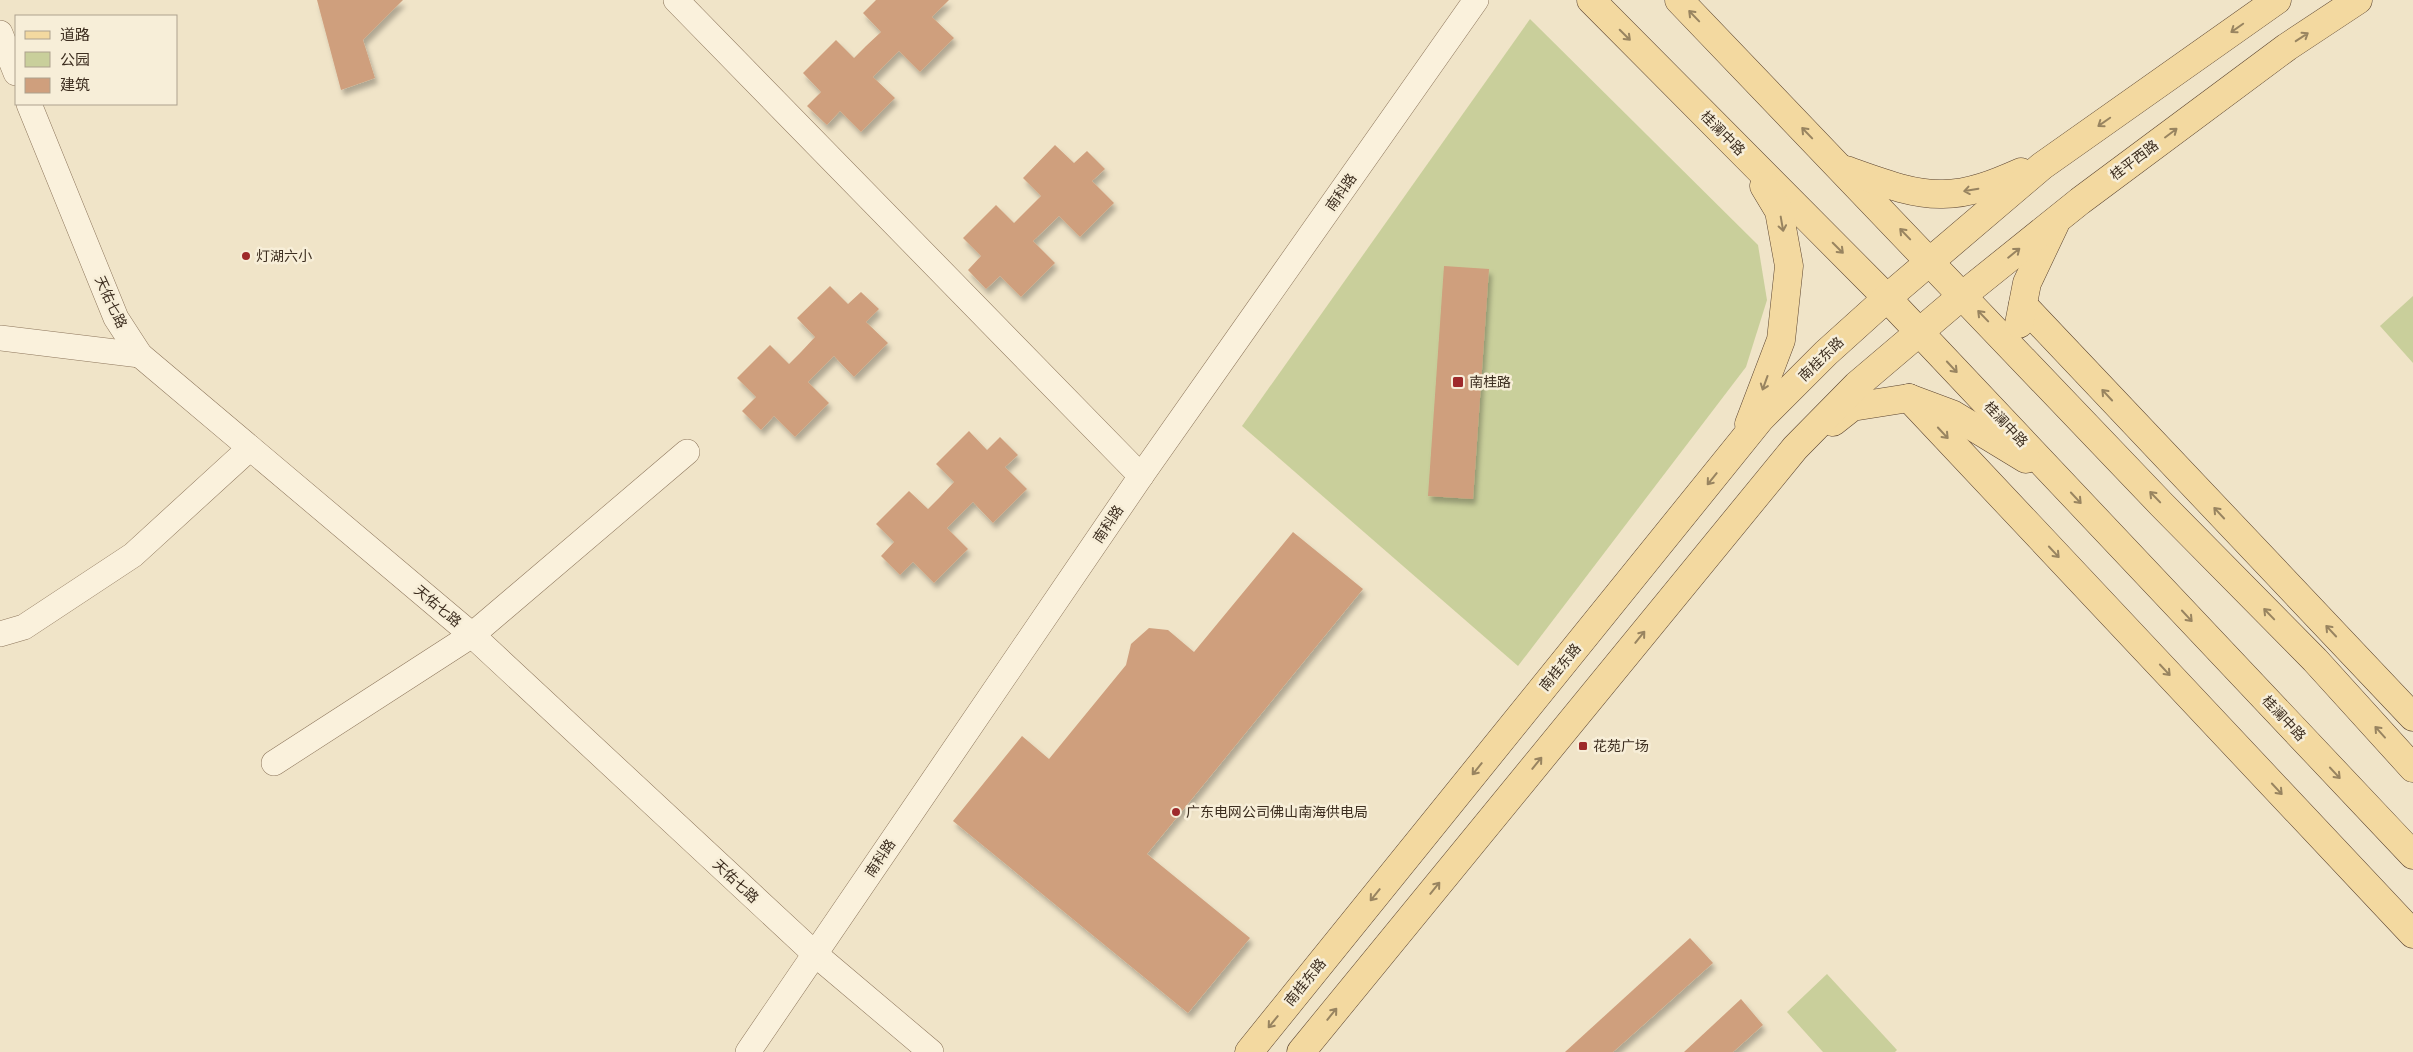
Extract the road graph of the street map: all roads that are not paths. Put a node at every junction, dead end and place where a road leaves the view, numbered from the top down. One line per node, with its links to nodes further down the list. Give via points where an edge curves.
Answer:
1 (676, 0): 27 (street)
2 (1476, 0): 27 (street, 南科路)
3 (1591, 0): 10 (main road, 桂澜中路, one-way to 10)
4 (1679, 0): 12 (main road, one-way to 4)
5 (2277, 0): 11 (main road, one-way to 11)
6 (2358, 0): 13 (main road, 桂平西路, one-way to 6, via 2287,47)
7 (0, 33): 8 (street)
8 (15, 70)
9 (29, 105): 20 (street, 天佑七路, via 116,318)
10 (1742, 152): 16 (main road, 桂澜中路, one-way to 16); 23 (main road, one-way to 23, via 1779,211 1789,266 1781,340)
11 (2050, 160): 12 (main road, one-way to 12, via 1987,187 1942,194 1894,187); 14 (main road)
12 (1841, 168): 14 (main road, one-way to 12)
13 (2058, 218): 15 (main road, 桂平西路, one-way to 13); 17 (main road, via 2027,283)
14 (1930, 261): 15 (main road); 16 (main road)
15 (1963, 295): 18 (main road, 桂平西路); 21 (main road, one-way to 15)
16 (1887, 298): 18 (main road, 桂澜中路); 23 (main road, 南桂东路, via 1819,359)
17 (2023, 305): 21 (main road, via 2018,330); 32 (main road, one-way to 17)
18 (1919, 332): 26 (main road, via 1856,385); 28 (main road, 桂澜中路, one-way to 28)
19 (0, 338): 20 (street)
20 (140, 355): 24 (street, 天佑七路)
21 (2041, 377): 31 (main road, one-way to 21)
22 (1909, 398): 26 (main road, via 1852,407); 28 (main road, via 1952,414); 37 (main road, one-way to 37)
23 (1742, 441): 41 (main road, 南桂东路, one-way to 41)
24 (250, 448): 29 (street, via 133,555 24,627); 30 (street, 天佑七路)
25 (687, 452): 30 (street)
26 (1785, 460): 42 (main road, one-way to 26)
27 (1141, 476): 38 (street, 南科路)
28 (2057, 478): 36 (main road, 桂澜中路, one-way to 36)
29 (0, 634)
30 (472, 635): 34 (street); 38 (street, 天佑七路)
31 (2302, 647): 32 (main road); 35 (main road, one-way to 31)
32 (2362, 663): 33 (main road)
33 (2413, 717)
34 (274, 763)
35 (2413, 768)
36 (2413, 855)
37 (2413, 934)
38 (814, 954): 39 (street, 南科路); 40 (street, 天佑七路)
39 (748, 1052)
40 (931, 1052)
41 (1249, 1052)
42 (1301, 1052)

